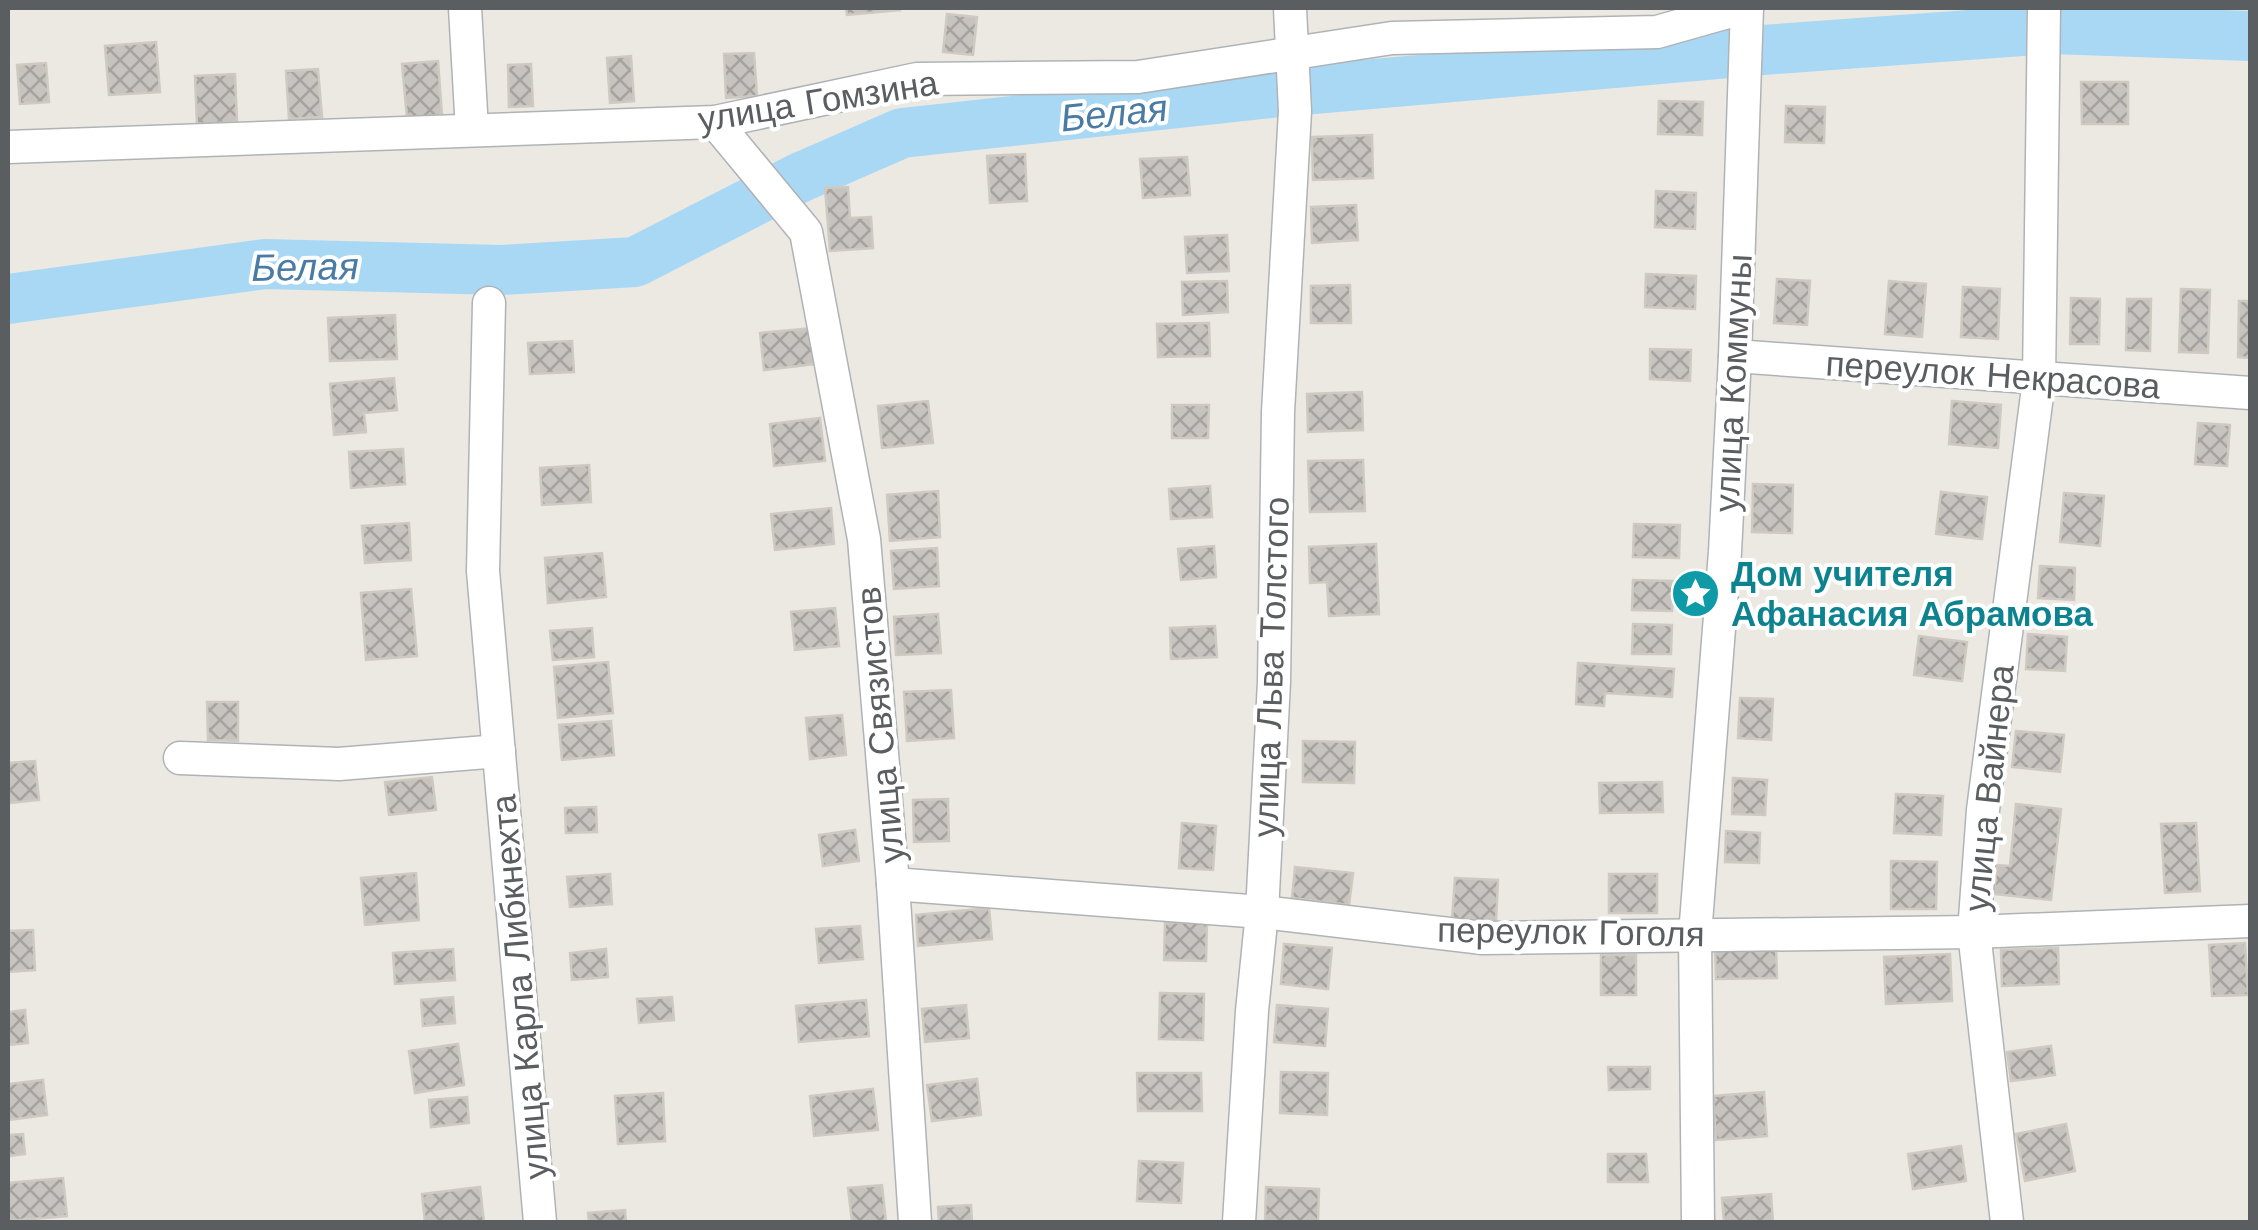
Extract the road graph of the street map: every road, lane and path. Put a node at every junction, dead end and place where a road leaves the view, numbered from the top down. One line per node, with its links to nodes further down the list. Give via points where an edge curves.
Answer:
1 (464, 8): 7 (street)
2 (1290, 8): 5 (street)
3 (1745, 8): 5 (street, улица Гомзина, via 1657,32 1392,38); 10 (street, улица Коммуны)
4 (2044, 8): 11 (street, улица Вайнера)
5 (1292, 52): 6 (street, улица Гомзина, via 1138,77 917,79); 16 (street, улица Льва Толстого, via 1295,111)
6 (715, 122): 7 (street, улица Гомзина); 15 (street, улица Связистов, via 806,232 864,539)
7 (472, 130): 8 (street, улица Гомзина)
8 (8, 147)
9 (489, 303): 13 (street, улица Карла Либкнехта, via 483,571)
10 (1736, 356): 11 (street, переулок Некрасова); 19 (street, улица Коммуны)
11 (2039, 380): 12 (street, переулок Некрасова); 18 (street, улица Вайнера, via 1983,810)
12 (2250, 392)
13 (499, 751): 14 (street, улица Карла Либкнехта, via 339,764); 20 (street, улица Карла Либкнехта)
14 (180, 758)
15 (893, 884): 16 (street, переулок Гоголя); 21 (street, улица Связистов)
16 (1262, 912): 19 (street, переулок Гоголя, via 1483,938); 22 (street, улица Льва Толстого)
17 (2250, 921): 18 (street, переулок Гоголя)
18 (1974, 932): 19 (street, переулок Гоголя); 24 (street, улица Вайнера)
19 (1696, 934): 23 (street, улица Коммуны)
20 (540, 1222)
21 (915, 1222)
22 (1239, 1222)
23 (1698, 1222)
24 (2007, 1222)

